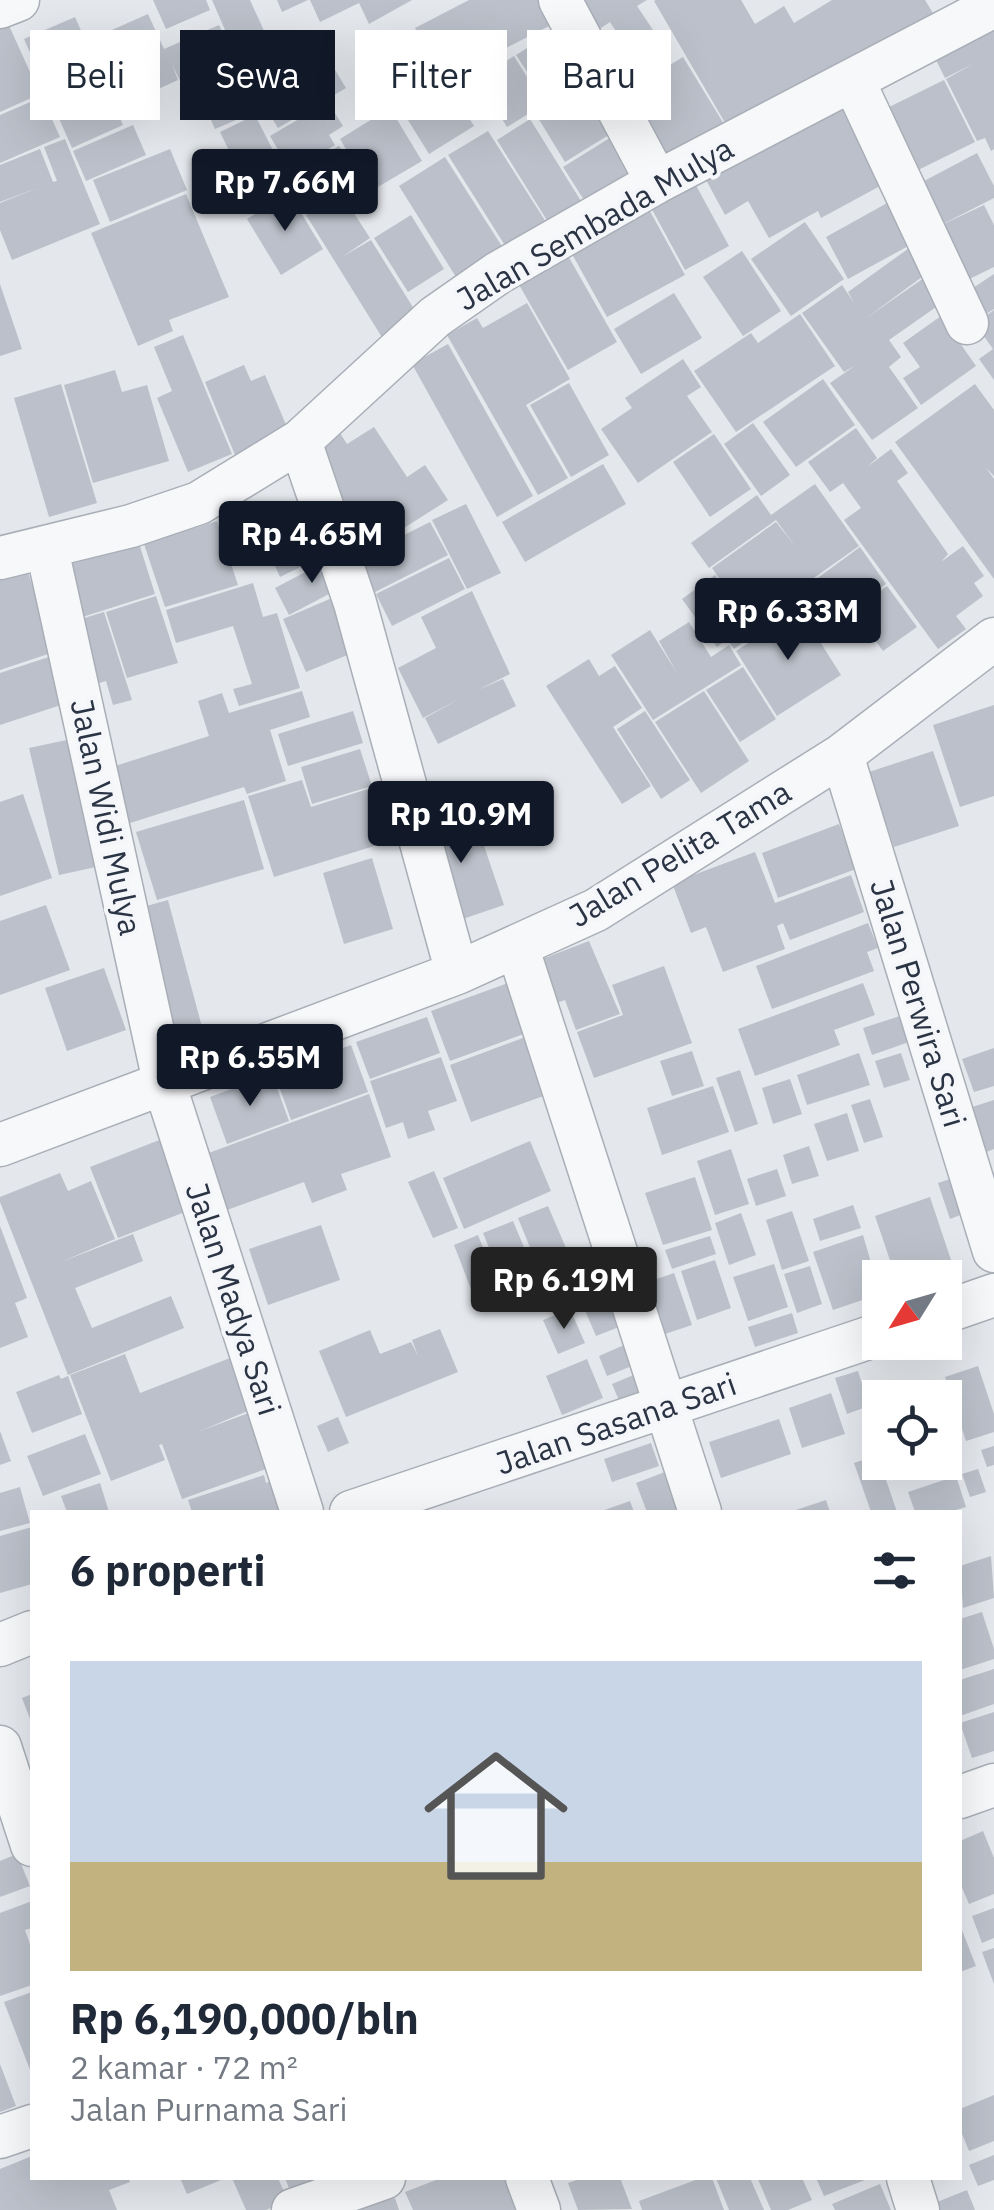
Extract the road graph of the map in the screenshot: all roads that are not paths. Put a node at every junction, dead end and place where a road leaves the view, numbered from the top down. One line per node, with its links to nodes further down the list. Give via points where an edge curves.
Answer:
1 (18, 0): 4 (street)
2 (560, 0): 7 (street)
3 (994, 6): 5 (street, Jalan Sembada Mulya)
4 (0, 7)
5 (944, 13): 6 (street, Jalan Sembada Mulya)
6 (854, 82): 7 (street, Jalan Sembada Mulya); 8 (street)
7 (657, 182): 9 (street, Jalan Sembada Mulya, via 435,317)
8 (967, 322)
9 (300, 441): 10 (street, Jalan Sembada Mulya, via 199,503); 15 (street, via 355,603)
10 (47, 548): 11 (street, Jalan Sembada Mulya); 16 (street, Jalan Widi Mulya)
11 (0, 558)
12 (994, 639): 13 (street, Jalan Pelita Tama)
13 (842, 755): 14 (street, Jalan Pelita Tama, via 596,910); 18 (street, Jalan Perwira Sari)
14 (517, 946): 15 (street, Jalan Pelita Tama); 22 (street)
15 (457, 974): 16 (street, Jalan Pelita Tama)
16 (165, 1086): 17 (street, Jalan Pelita Tama); 23 (street, Jalan Madya Sari)
17 (0, 1145)
18 (994, 1251)
19 (994, 1295): 20 (street)
20 (962, 1306)
21 (862, 1340): 22 (street, Jalan Sasana Sari)
22 (668, 1407): 24 (street, Jalan Sasana Sari); 25 (street)
23 (301, 1510)
24 (357, 1510)
25 (699, 1510)
26 (30, 1633): 27 (street)
27 (0, 1645)
28 (0, 1747): 31 (street)
29 (994, 1785): 30 (street)
30 (962, 1795)
31 (30, 1839)
32 (30, 2127): 33 (street)
33 (0, 2137)
34 (378, 2180): 37 (street)
35 (528, 2180): 38 (street)
36 (909, 2180): 39 (street)
37 (292, 2210)
38 (539, 2210)
39 (918, 2210)

